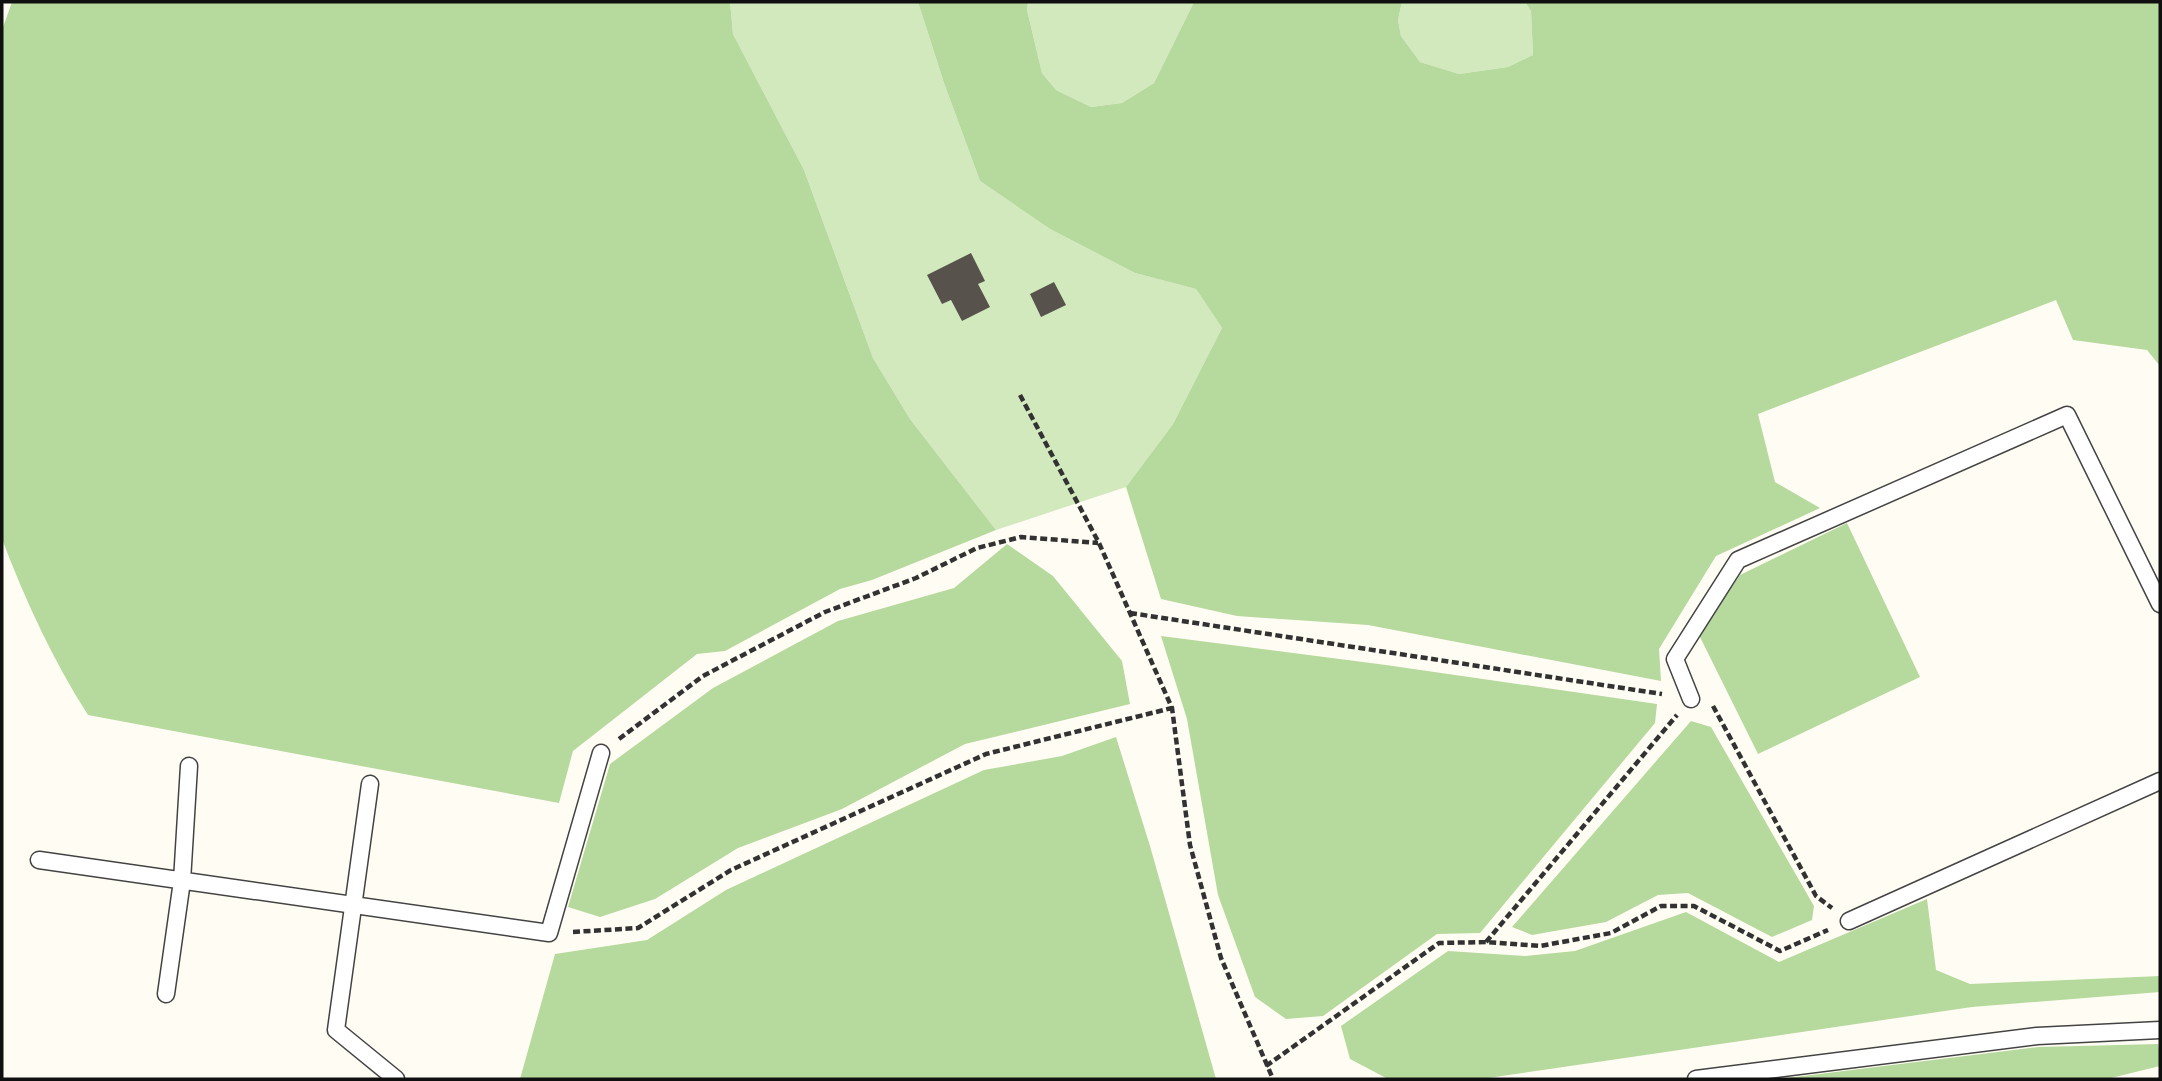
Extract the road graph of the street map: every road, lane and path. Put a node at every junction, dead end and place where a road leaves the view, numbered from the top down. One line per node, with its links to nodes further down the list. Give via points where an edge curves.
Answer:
1 (1020, 395): 2 (path)
2 (1099, 543): 4 (path); 7 (path, via 1021,537 977,548 916,578 825,612 703,676)
3 (2160, 604): 5 (lane, via 2067,415 1738,561 1675,659)
4 (1130, 613): 5 (path); 6 (path)
5 (1691, 699): 14 (path, via 1710,701 1816,896); 16 (path)
6 (1172, 708): 15 (path, via 986,754 731,870 638,928); 19 (path, via 1190,845 1221,958)
7 (601, 753): 15 (lane)
8 (189, 766): 12 (lane)
9 (2160, 781): 14 (lane)
10 (370, 784): 13 (lane)
11 (39, 860): 12 (lane)
12 (182, 881): 13 (lane); 17 (lane)
13 (354, 905): 15 (lane); 20 (lane, via 336,1030)
14 (1849, 921): 16 (path, via 1780,951 1694,906 1661,906 1611,933 1540,946)
15 (549, 933)
16 (1486, 942): 19 (path, via 1439,943)
17 (166, 993)
18 (2160, 1030): 22 (lane, via 2037,1036)
19 (1266, 1066): 21 (path)
20 (396, 1079)
21 (1273, 1079)
22 (1696, 1079)

